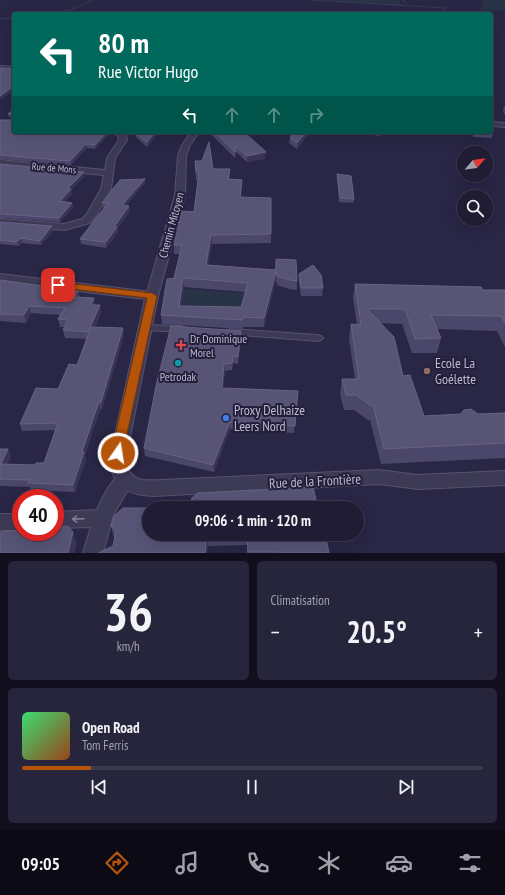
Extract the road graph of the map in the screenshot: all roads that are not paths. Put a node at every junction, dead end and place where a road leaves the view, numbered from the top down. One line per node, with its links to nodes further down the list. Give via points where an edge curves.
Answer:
1 (0, 68): 2 (street)
2 (12, 69)
3 (493, 124): 4 (street)
4 (505, 125)
5 (119, 134): 8 (street, via 123,140 111,158)
6 (194, 134): 11 (street, Chemin Mitoyen, via 182,156 180,195)
7 (0, 163): 8 (street, Rue de Mons)
8 (109, 173): 9 (street, via 108,182 91,216 80,224 53,228)
9 (0, 222)
10 (0, 278): 11 (street)
11 (152, 296): 12 (street, Chemin Mitoyen)
12 (146, 328): 13 (lane); 17 (street, Chemin Mitoyen, via 118,453 118,467)
13 (193, 330)
14 (224, 332): 15 (lane)
15 (318, 338)
16 (505, 478): 17 (street, Rue de la Frontière, via 418,482 379,477 153,488 139,487)
17 (125, 480): 18 (street)
18 (102, 518): 19 (street, one-way to 19); 22 (street)
19 (64, 520)
20 (0, 522): 21 (street)
21 (12, 522)
22 (93, 553)

